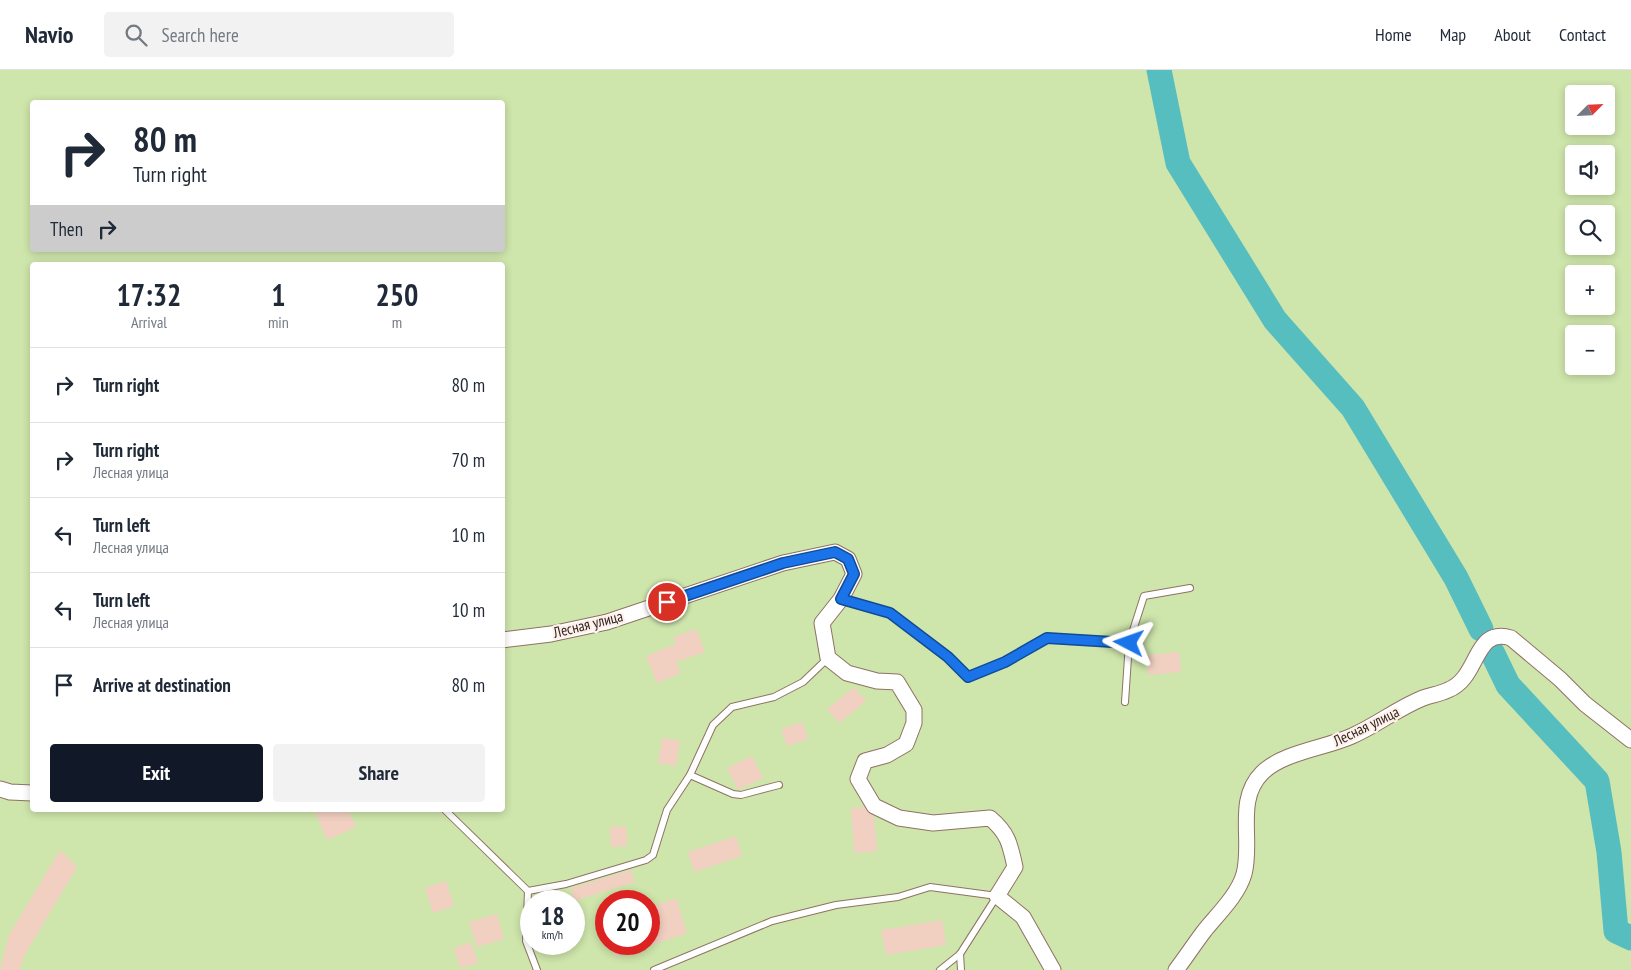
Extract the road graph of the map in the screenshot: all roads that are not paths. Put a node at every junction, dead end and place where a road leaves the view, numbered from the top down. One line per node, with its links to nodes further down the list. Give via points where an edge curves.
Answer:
1 (1190, 588): 4 (lane, via 1144,596)
2 (841, 599): 3 (street, Лесная улица, via 854,574 848,559 835,552 783,563 607,622); 4 (lane, via 890,613 948,657 968,677 1005,662 1047,638); 5 (street, Лесная улица, via 822,623)
3 (505, 640)
4 (1129, 643): 6 (lane)
5 (828, 658): 8 (lane, via 803,682 774,697 732,707 713,724); 15 (street, via 847,673 877,681 897,682 914,710 914,723 906,744 887,755 865,761 858,779 874,806 899,818 932,823 990,818 1009,841 1015,867)
6 (1125, 702)
7 (1631, 740): 23 (street, Лесная улица, via 1511,638 1491,637 1481,646 1463,681 1454,688 1423,698 1350,737 1274,763 1262,773 1246,803 1248,836 1244,874 1227,903)
8 (690, 775): 9 (lane, via 741,795); 14 (lane, via 667,810 654,855 566,884)
9 (779, 785)
10 (0, 789): 11 (street)
11 (30, 794)
12 (447, 812): 13 (lane)
13 (527, 890)
14 (533, 890)
15 (997, 896): 16 (lane); 19 (lane, via 930,887 898,897 836,905 772,921); 22 (street, via 1023,917)
16 (960, 954): 20 (lane); 21 (lane)
17 (531, 955): 18 (lane)
18 (537, 970)
19 (654, 970)
20 (940, 970)
21 (961, 970)
22 (1054, 970)
23 (1176, 970)

